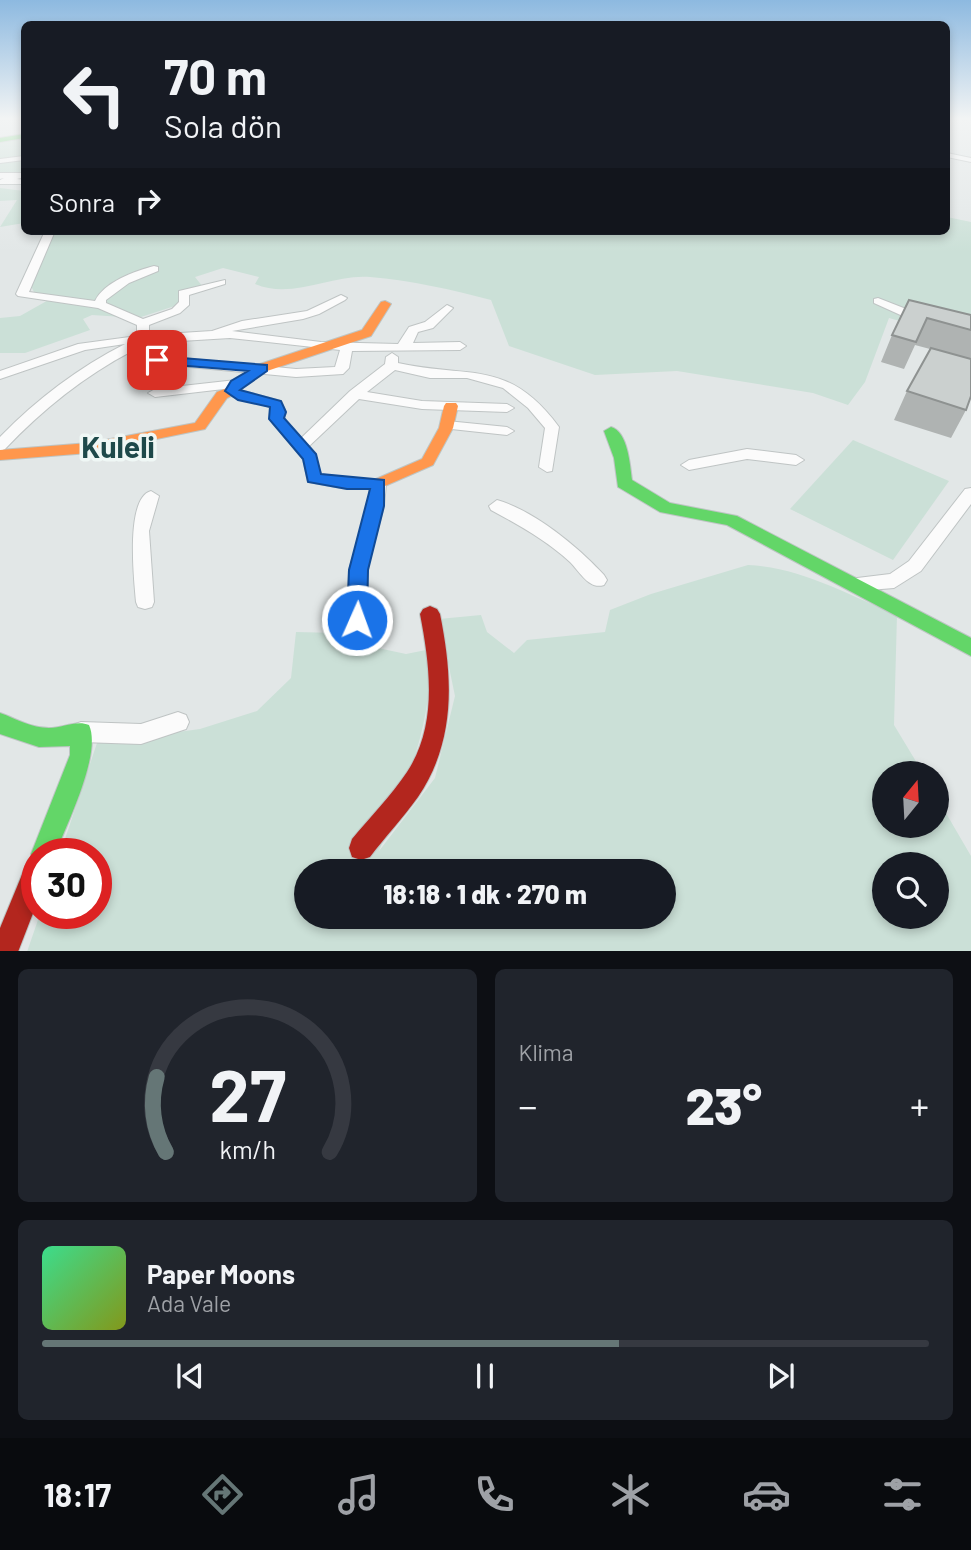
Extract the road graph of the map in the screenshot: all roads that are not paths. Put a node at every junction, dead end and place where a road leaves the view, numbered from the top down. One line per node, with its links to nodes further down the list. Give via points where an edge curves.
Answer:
1 (1, 180): 2 (street)
2 (21, 182)
3 (48, 235): 9 (street, via 22,294)
4 (155, 269): 9 (street, via 112,288 100,299)
5 (221, 282): 12 (street, via 183,293 185,303 176,311)
6 (341, 298): 13 (street, via 315,313 236,324)
7 (878, 300): 11 (street)
8 (385, 304): 15 (street, via 367,333)
9 (101, 305): 12 (street)
10 (447, 308): 18 (street, via 429,325 413,330)
11 (930, 322)
12 (143, 323): 14 (street)
13 (212, 335): 14 (street); 15 (street)
14 (142, 340): 20 (street, via 138,349 157,360); 21 (street, via 82,346); 30 (street, via 31,411)
15 (329, 346): 16 (street); 20 (street)
16 (347, 346): 18 (street); 20 (street, via 338,371 296,373)
17 (460, 346): 18 (street)
18 (399, 347): 19 (street)
19 (392, 365): 24 (street); 35 (street, via 430,374 467,374 508,385 552,428)
20 (262, 368): 22 (street)
21 (0, 375)
22 (234, 388): 23 (street); 31 (street, via 243,397 276,404 277,419); 32 (street, via 222,395 200,426 111,445)
23 (155, 393)
24 (355, 394): 25 (street); 31 (street)
25 (451, 406): 26 (street); 27 (street)
26 (507, 408)
27 (447, 425): 28 (street); 36 (street, via 428,462)
28 (507, 431)
29 (611, 431): 41 (street, via 622,457 624,482 635,492 666,508 731,520)
30 (0, 446)
31 (301, 446): 36 (street, via 310,458 314,478)
32 (0, 455)
33 (796, 460): 34 (street, via 747,454)
34 (689, 465)
35 (547, 467)
36 (378, 484): 44 (street, via 360,562)
37 (971, 493): 41 (street, via 915,566 894,581)
38 (151, 496): 42 (street, via 140,531)
39 (498, 506): 40 (street, via 544,530 577,555)
40 (598, 580)
41 (856, 584): 45 (street)
42 (145, 601)
43 (430, 614): 50 (street, via 441,660 438,719 422,767)
44 (357, 620)
45 (971, 648)
46 (178, 722): 48 (street, via 141,734)
47 (0, 723): 48 (street, via 56,742)
48 (81, 732): 49 (street, via 80,755)
49 (49, 838)
50 (361, 848)
51 (21, 909): 52 (street)
52 (4, 951)

